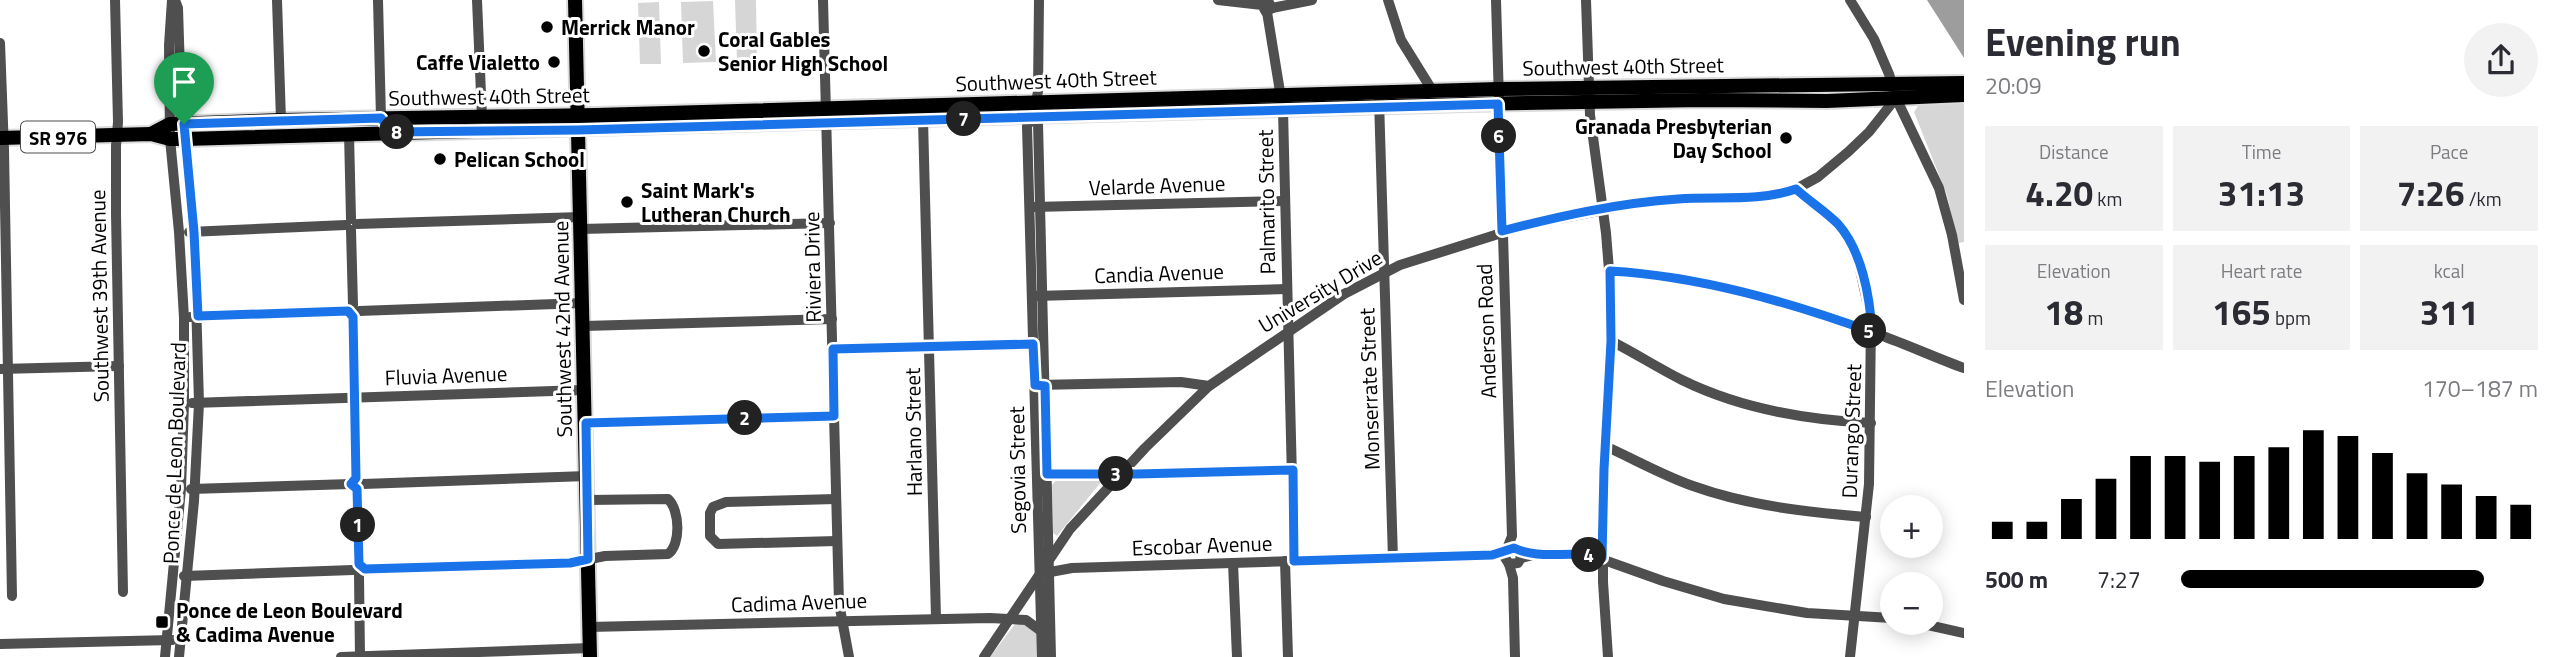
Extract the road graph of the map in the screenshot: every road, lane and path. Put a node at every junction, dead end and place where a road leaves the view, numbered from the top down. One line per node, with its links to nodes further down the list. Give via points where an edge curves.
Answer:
1 (115, 0): 36 (street, Southwest 39th Avenue)
2 (173, 0): 33 (street, Ponce de Leon Boulevard, via 169,44)
3 (277, 0): 30 (street)
4 (378, 0): 29 (street)
5 (477, 0): 28 (street)
6 (575, 0): 32 (main road, Southwest 42nd Avenue)
7 (823, 0): 27 (street, Riviera Drive)
8 (1039, 0): 26 (street, Segovia Street)
9 (1218, 0): 15 (street)
10 (1312, 0): 15 (street)
11 (1388, 0): 19 (street, via 1401,40)
12 (1496, 0): 22 (street, Anderson Road)
13 (1586, 0): 21 (street)
14 (1850, 0): 17 (street, via 1874,39)
15 (1267, 5): 25 (street, Palmarito Street)
16 (0, 43): 37 (street)
17 (1892, 82): 18 (main road, Southwest 40th Street / SR 976); 21 (main road, Southwest 40th Street / SR 976); 23 (street)
18 (1964, 83)
19 (1432, 90): 22 (main road, Southwest 40th Street / SR 976); 24 (main road, Southwest 40th Street / SR 976)
20 (1964, 94): 23 (main road, Southwest 40th Street / SR 976)
21 (1589, 95): 22 (main road, Southwest 40th Street / SR 976); 23 (main road, Southwest 40th Street / SR 976); 41 (street)
22 (1498, 96): 24 (main road, Southwest 40th Street / SR 976); 45 (street, Anderson Road)
23 (1896, 98): 38 (street, University Drive, via 1838,161); 52 (street, via 1942,197)
24 (1379, 100): 25 (main road, Southwest 40th Street / SR 976); 48 (street, Monserrate Street)
25 (1283, 102): 26 (main road, Southwest 40th Street / SR 976); 39 (street, Palmarito Street)
26 (1036, 109): 27 (main road, Southwest 40th Street / SR 976); 31 (main road, Southwest 40th Street / SR 976); 40 (street, Segovia Street, via 1027,123)
27 (827, 116): 31 (main road, Southwest 40th Street / SR 976); 32 (main road, Southwest 40th Street / SR 976); 43 (street, Riviera Drive)
28 (482, 117): 29 (main road, Southwest 40th Street / SR 976); 32 (main road, Southwest 40th Street / SR 976)
29 (381, 118): 30 (main road, Southwest 40th Street / SR 976); 34 (street)
30 (281, 120): 33 (main road, Southwest 40th Street / SR 976)
31 (923, 120): 63 (street, Harlano Street)
32 (578, 123): 34 (main road, Southwest 40th Street / SR 976); 42 (main road, Southwest 42nd Avenue)
33 (177, 132): 35 (main road, Southwest 40th Street / SR 976); 36 (main road, Southwest 40th Street / SR 976); 46 (street, Ponce de Leon Boulevard); 47 (street, Ponce de Leon Boulevard)
34 (391, 132): 35 (main road, Southwest 40th Street / SR 976)
35 (349, 133): 44 (street)
36 (117, 135): 37 (main road, Southwest 40th Street / SR 976); 65 (street, Southwest 39th Avenue)
37 (2, 138): 66 (street)
38 (1796, 189): 41 (street, University Drive, via 1764,196); 60 (street, Durango Street, via 1848,239 1862,276)
39 (1285, 201): 40 (street, Velarde Avenue); 50 (street, Palmarito Street)
40 (1035, 207): 51 (street, Segovia Street)
41 (1603, 208): 45 (street, University Drive); 49 (street)
42 (581, 223): 43 (street); 44 (street); 53 (main road, Southwest 42nd Avenue)
43 (830, 223): 57 (street, Riviera Drive)
44 (351, 224): 47 (street); 54 (street)
45 (1502, 231): 48 (street, University Drive); 89 (street, Anderson Road)
46 (179, 232): 47 (street); 56 (street, Ponce de Leon Boulevard)
47 (194, 232): 55 (street, Ponce de Leon Boulevard)
48 (1385, 271): 59 (street, University Drive); 93 (street, Monserrate Street)
49 (1610, 271): 60 (street, via 1730,290); 61 (street)
50 (1287, 289): 51 (street, Candia Avenue); 59 (street, Palmarito Street)
51 (1037, 296): 62 (street, Segovia Street)
52 (1964, 300)
53 (583, 303): 54 (street); 58 (main road, Southwest 42nd Avenue)
54 (353, 311): 55 (street); 71 (street)
55 (198, 316): 56 (street); 73 (street, Ponce de Leon Boulevard)
56 (184, 318): 72 (street, Ponce de Leon Boulevard)
57 (832, 319): 58 (street); 64 (street, Riviera Drive)
58 (584, 326): 70 (main road, Southwest 42nd Avenue)
59 (1288, 330): 69 (street, University Drive); 78 (street, Palmarito Street)
60 (1872, 332): 67 (street); 76 (street, Durango Street)
61 (1611, 341): 76 (street, via 1682,380 1741,403 1810,419); 77 (street)
62 (1038, 344): 63 (street); 68 (street, Segovia Street)
63 (930, 346): 64 (street); 104 (street, Harlano Street)
64 (833, 349): 74 (street, Riviera Drive)
65 (119, 366): 66 (street); 100 (street, Southwest 39th Avenue)
66 (4, 368): 101 (street)
67 (1964, 368)
68 (1040, 385): 69 (street, via 1181,382); 79 (street, Segovia Street)
69 (1209, 386): 80 (street, University Drive)
70 (584, 390): 71 (street, Fluvia Avenue); 75 (main road, Southwest 42nd Avenue)
71 (355, 398): 73 (street, Fluvia Avenue); 82 (street)
72 (184, 403): 73 (street, Fluvia Avenue); 83 (street, Ponce de Leon Boulevard)
73 (199, 403): 84 (street, Ponce de Leon Boulevard)
74 (834, 416): 75 (street); 86 (street, Riviera Drive)
75 (586, 423): 81 (main road, Southwest 42nd Avenue)
76 (1871, 423): 87 (street, Durango Street)
77 (1605, 446): 87 (street, via 1726,497 1799,511); 91 (street)
78 (1293, 470): 80 (street); 94 (street, Palmarito Street)
79 (1042, 474): 80 (street); 90 (street, Segovia Street); 97 (street, Segovia Street)
80 (1120, 474): 90 (street, University Drive)
81 (587, 476): 82 (street); 85 (main road, Southwest 42nd Avenue)
82 (357, 484): 84 (street); 96 (street)
83 (181, 489): 84 (street); 98 (street, Ponce de Leon Boulevard)
84 (195, 489): 99 (street, Ponce de Leon Boulevard)
85 (588, 499): 92 (main road, Southwest 42nd Avenue); 92 (street, via 663,498 671,501 676,522 673,550 668,554)
86 (836, 499): 88 (street, Riviera Drive); 88 (street, via 720,503 711,509 710,519 711,539 718,544)
87 (1866, 517): 102 (street, Durango Street)
88 (837, 541): 106 (street, Riviera Drive)
89 (1513, 556): 91 (street, via 1584,554); 93 (street, Escobar Avenue); 125 (street)
90 (1049, 558): 97 (street, University Drive)
91 (1602, 558): 102 (street, via 1724,599 1786,611); 126 (street)
92 (588, 559): 96 (street); 107 (main road, Southwest 42nd Avenue)
93 (1393, 559): 94 (street, Escobar Avenue)
94 (1290, 561): 95 (street, Escobar Avenue); 124 (street, Palmarito Street)
95 (1233, 563): 97 (street, Escobar Avenue); 123 (street)
96 (359, 570): 99 (street); 118 (street)
97 (1044, 573): 105 (street, University Drive); 109 (street, Segovia Street); 122 (street, Segovia Street)
98 (174, 576): 99 (street); 111 (street, Ponce de Leon Boulevard)
99 (188, 576): 112 (street, Ponce de Leon Boulevard)
100 (123, 592)
101 (12, 596)
102 (1855, 616): 103 (street); 127 (street, Durango Street)
103 (1880, 617)
104 (936, 618): 105 (street, Cadima Avenue); 106 (street, Cadima Avenue)
105 (1009, 619): 109 (street, Cadima Avenue, via 1030,621); 120 (street, University Drive)
106 (841, 620): 107 (street, Cadima Avenue); 119 (street, Riviera Drive)
107 (589, 627): 114 (main road, Southwest 42nd Avenue)
108 (1943, 628): 110 (street)
109 (1041, 631): 121 (street, Segovia Street)
110 (1964, 632)
111 (167, 640): 112 (street); 113 (street); 115 (street, Ponce de Leon Boulevard)
112 (181, 640): 116 (street, Ponce de Leon Boulevard)
113 (0, 644)
114 (590, 653): 118 (street)
115 (165, 657)
116 (179, 657)
117 (341, 657): 118 (street)
118 (360, 657)
119 (849, 657)
120 (984, 657)
121 (1042, 657)
122 (1051, 657)
123 (1237, 657)
124 (1288, 657)
125 (1516, 657)
126 (1608, 657)
127 (1850, 657)

